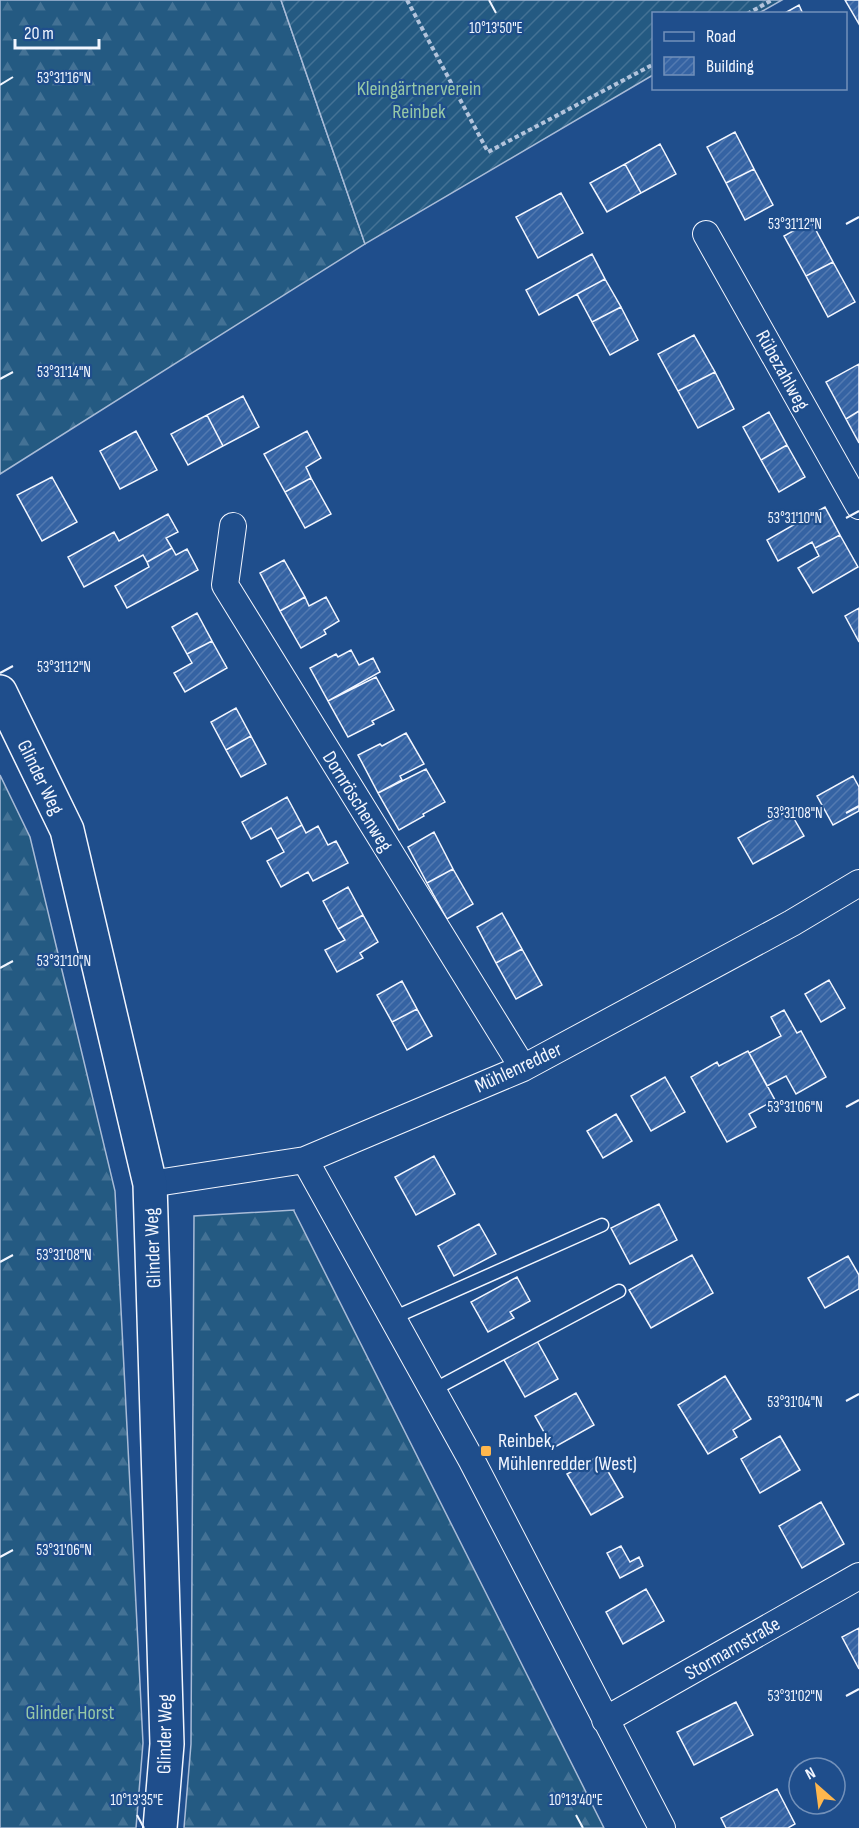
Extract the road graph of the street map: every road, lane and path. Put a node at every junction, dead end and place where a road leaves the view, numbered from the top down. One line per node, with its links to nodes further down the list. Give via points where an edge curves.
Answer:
1 (407, 0): 4 (path, via 488,152)
2 (772, 0): 3 (path)
3 (751, 12)
4 (652, 65)
5 (706, 234): 6 (street, Rübezahlweg)
6 (859, 506)
7 (233, 526): 10 (street, Dornröschenweg, via 225,585)
8 (0, 692): 12 (main road, Glinder Weg, via 67,830)
9 (859, 883): 10 (street, Mühlenredder)
10 (523, 1068): 11 (street, Mühlenredder)
11 (304, 1160): 12 (street, Mühlenredder); 15 (street)
12 (150, 1184): 19 (main road, Glinder Weg, via 167,1744)
13 (602, 1225): 15 (lane)
14 (619, 1291): 16 (lane)
15 (393, 1318): 16 (street)
16 (433, 1390): 18 (street)
17 (859, 1576): 18 (street, Stormarnstraße)
18 (605, 1720): 20 (street)
19 (160, 1828)
20 (662, 1828)

